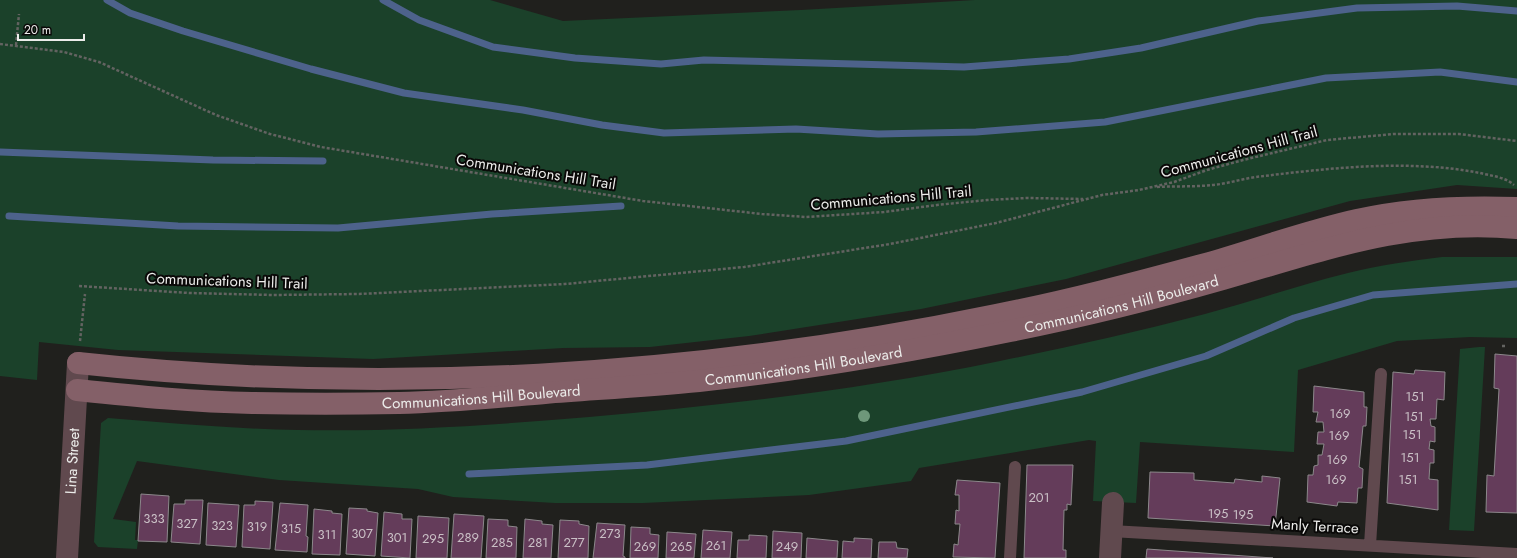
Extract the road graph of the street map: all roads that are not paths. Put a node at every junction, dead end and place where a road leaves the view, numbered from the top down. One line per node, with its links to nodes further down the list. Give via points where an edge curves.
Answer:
1 (1517, 208): 3 (street, Communications Hill Boulevard, via 1439,208 1357,220 1151,278 998,315 867,339 699,362 560,373 420,378 290,378 132,369)
2 (1517, 228): 5 (street, Communications Hill Boulevard, via 1473,226 1386,234 1037,326 826,364 700,381 401,403 249,403)
3 (79, 354): 5 (street, Lina Street)
4 (1381, 374): 9 (lane)
5 (77, 390): 11 (street, Lina Street)
6 (1015, 467): 12 (lane)
7 (1113, 504): 8 (street)
8 (1111, 531): 9 (lane, Manly Terrace); 13 (street)
9 (1370, 545): 10 (lane, Manly Terrace)
10 (1517, 554)
11 (67, 558)
12 (1010, 558)
13 (1110, 558)

